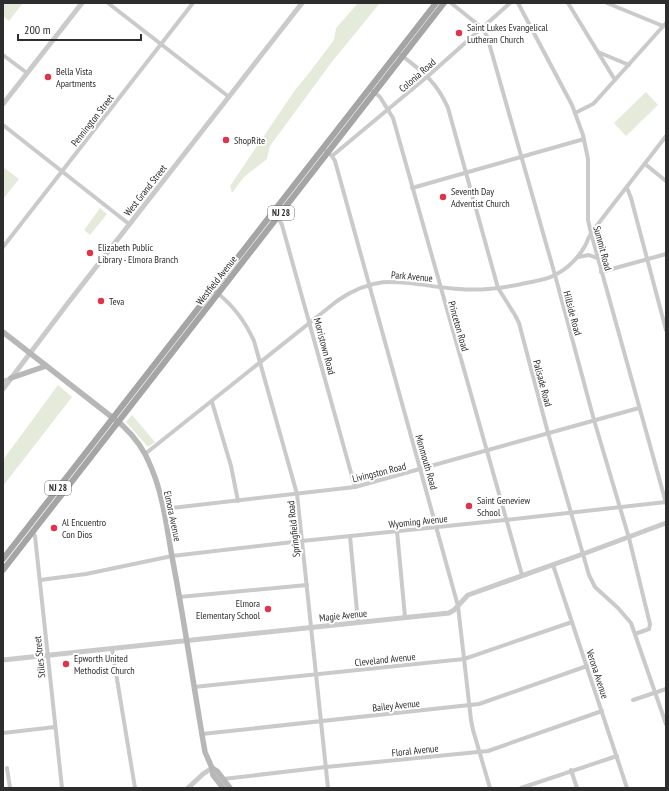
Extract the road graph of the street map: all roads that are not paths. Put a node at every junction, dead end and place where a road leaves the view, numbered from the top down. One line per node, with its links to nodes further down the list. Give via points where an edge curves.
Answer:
1 (82, 3): 20 (street)
2 (108, 3): 14 (street)
3 (193, 3): 14 (street, Pennington Street)
4 (302, 3): 24 (street, West Grand Street)
5 (436, 3): 16 (main road, Westfield Avenue / NJ 28)
6 (444, 3): 18 (main road, Westfield Avenue / NJ 28)
7 (451, 3): 13 (street, Hillside Road)
8 (510, 3): 13 (street, Colonia Road)
9 (518, 3): 27 (street, Summit Road)
10 (568, 3): 15 (street)
11 (607, 3): 12 (street)
12 (664, 24): 19 (street)
13 (483, 28): 21 (street, Colonia Road); 32 (street, Hillside Road, via 488,36)
14 (161, 44): 24 (street); 34 (street, Pennington Street)
15 (597, 51): 19 (street); 22 (street)
16 (397, 52): 18 (street, Palisade Road); 23 (main road, Westfield Avenue / NJ 28)
17 (3, 54): 20 (street)
18 (403, 56): 21 (street, Palisade Road); 23 (main road, Westfield Avenue / NJ 28)
19 (629, 65): 22 (street)
20 (27, 73): 25 (street)
21 (428, 76): 26 (street, Colonia Road); 35 (street, Palisade Road, via 438,88 448,108)
22 (615, 80): 27 (street, via 593,104)
23 (372, 90): 26 (street, Princeton Road); 31 (main road, Westfield Avenue / NJ 28)
24 (229, 97): 40 (street, West Grand Street)
25 (3, 104)
26 (389, 110): 31 (street, Colonia Road); 37 (street, Princeton Road)
27 (575, 113): 30 (street, Summit Road)
28 (3, 125): 34 (street)
29 (666, 136): 33 (street, Park Avenue)
30 (584, 139): 32 (street); 41 (street, Summit Road, via 588,159 588,220)
31 (328, 152): 39 (main road, Westfield Avenue / NJ 28); 49 (street, Monmouth Road, via 335,161)
32 (521, 157): 35 (street); 48 (street, Hillside Road)
33 (645, 164): 36 (street); 38 (street, Park Avenue)
34 (62, 172): 40 (street); 42 (street, Pennington Street)
35 (466, 172): 37 (street); 51 (street, Palisade Road)
36 (666, 181)
37 (412, 188): 50 (street, Princeton Road)
38 (626, 188): 41 (street, Park Avenue); 46 (street)
39 (274, 216): 52 (main road, Westfield Avenue / NJ 28); 53 (street, Morristown Road, via 282,225)
40 (129, 224): 56 (street, West Grand Street)
41 (591, 233): 44 (street, Park Avenue); 45 (street, Summit Road)
42 (3, 247)
43 (666, 254): 46 (street)
44 (576, 258): 45 (street, via 586,254); 48 (street, Park Avenue)
45 (597, 258): 47 (street, Summit Road)
46 (647, 260): 47 (street); 54 (street)
47 (601, 272): 64 (street, Summit Road)
48 (555, 275): 51 (street, Park Avenue, via 538,281); 66 (street, Hillside Road)
49 (369, 285): 50 (street, Park Avenue, via 400,281); 53 (street, Park Avenue, via 346,295); 71 (street, Monmouth Road)
50 (440, 287): 51 (street, Park Avenue, via 466,290); 69 (street, Princeton Road)
51 (498, 288): 68 (street, Palisade Road, via 519,323)
52 (216, 291): 57 (main road, Westfield Avenue / NJ 28); 58 (street, Springfield Road, via 233,307 246,326 254,341)
53 (310, 323): 58 (street, Park Avenue); 73 (street, Morristown Road)
54 (666, 330)
55 (3, 332): 56 (main road, Elmora Avenue)
56 (30, 353): 59 (main road, Elmora Avenue); 60 (street, West Grand Street)
57 (165, 356): 65 (main road, Westfield Avenue / NJ 28); 67 (main road, Westfield Avenue / NJ 28)
58 (260, 362): 63 (street, Park Avenue); 74 (street, Springfield Road)
59 (46, 366): 60 (main road); 65 (main road, Elmora Avenue)
60 (11, 378): 61 (street); 62 (street, West Grand Street)
61 (3, 381)
62 (3, 389)
63 (212, 402): 70 (street, Park Avenue); 75 (street)
64 (639, 408): 66 (street, Livingston Road); 76 (street, Summit Road)
65 (112, 418): 67 (main road, Elmora Avenue); 72 (main road, Westfield Avenue / NJ 28)
66 (594, 420): 68 (street, Livingston Road); 77 (street, Hillside Road)
67 (118, 422): 70 (main road, Elmora Avenue); 72 (main road, Westfield Avenue / NJ 28)
68 (548, 433): 69 (street, Livingston Road); 79 (street, Palisade Road)
69 (486, 452): 71 (street, Livingston Road); 80 (street, Princeton Road)
70 (145, 454): 78 (main road, Elmora Avenue, via 156,479)
71 (421, 469): 73 (street, Livingston Road); 82 (street, Monmouth Road)
72 (66, 483): 83 (main road, Westfield Avenue / NJ 28)
73 (355, 487): 74 (street, Livingston Road)
74 (297, 494): 75 (street, Livingston Road); 87 (street, Springfield Road)
75 (238, 500): 78 (street, Livingston Road)
76 (666, 503): 77 (street, Wyoming Avenue)
77 (619, 508): 79 (street, Wyoming Avenue); 86 (street, Hillside Road)
78 (163, 509): 89 (main road, Elmora Avenue)
79 (572, 512): 80 (street, Wyoming Avenue); 88 (street, Palisade Road)
80 (505, 520): 82 (street, Wyoming Avenue); 93 (street, Princeton Road)
81 (666, 523): 86 (street, Magie Avenue)
82 (437, 527): 84 (street, Wyoming Avenue); 97 (street, Monmouth Road)
83 (30, 530): 90 (main road, Westfield Avenue / NJ 28); 92 (main road, Westfield Avenue / NJ 28); 94 (street, Stiles Street, via 35,536)
84 (397, 531): 85 (street, Wyoming Avenue); 98 (street)
85 (350, 536): 87 (street, Wyoming Avenue); 99 (street)
86 (629, 538): 88 (street, Magie Avenue); 102 (street, Hillside Road, via 650,624 649,629)
87 (302, 541): 89 (street, Wyoming Avenue); 95 (street, Springfield Road)
88 (583, 554): 91 (street, Magie Avenue); 102 (street, Palisade Road, via 595,587 625,615)
89 (172, 556): 94 (street, Wyoming Avenue, via 86,574); 96 (main road, Elmora Avenue)
90 (3, 559)
91 (553, 565): 93 (street, Magie Avenue); 100 (street, Verona Avenue)
92 (3, 570)
93 (522, 575): 97 (street, Magie Avenue, via 468,594)
94 (40, 580): 105 (street, Stiles Street)
95 (307, 585): 96 (street); 101 (street, Springfield Road)
96 (180, 597): 103 (main road, Elmora Avenue)
97 (458, 606): 98 (street, Magie Avenue, via 449,612); 106 (street, Monmouth Road)
98 (405, 617): 99 (street, Magie Avenue)
99 (358, 622): 101 (street, Magie Avenue)
100 (572, 622): 106 (street, Cleveland Avenue); 108 (street, Verona Avenue)
101 (311, 627): 103 (street, Magie Avenue); 109 (street, Springfield Road)
102 (635, 634): 112 (street, Palisade Road)
103 (187, 640): 104 (street, Magie Avenue); 110 (main road, Elmora Avenue)
104 (112, 649): 105 (street, Magie Avenue); 130 (street)
105 (47, 656): 107 (street, Magie Avenue); 118 (street, Stiles Street)
106 (464, 659): 109 (street, Cleveland Avenue); 114 (street, Monmouth Road)
107 (3, 660)
108 (587, 666): 114 (street, Bailey Avenue, via 480,704); 115 (street, Verona Avenue)
109 (316, 674): 110 (street, Cleveland Avenue); 116 (street, Springfield Road)
110 (194, 687): 120 (main road, Elmora Avenue)
111 (666, 689): 112 (street)
112 (655, 692): 113 (street); 117 (street, Palisade Road)
113 (633, 700)
114 (470, 705): 116 (street, Bailey Avenue); 121 (street, Monmouth Road, via 473,730)
115 (602, 711): 121 (street, Floral Avenue, via 488,751); 122 (street, Verona Avenue)
116 (321, 721): 120 (street, Bailey Avenue); 123 (street, Springfield Road)
117 (666, 724)
118 (55, 727): 119 (street); 129 (street, Stiles Street)
119 (3, 733)
120 (202, 734): 125 (main road, Elmora Avenue, via 205,752)
121 (480, 751): 123 (street, Floral Avenue); 135 (street, Monmouth Road)
122 (617, 756): 126 (street); 138 (street, Verona Avenue)
123 (326, 767): 127 (street, Floral Avenue); 134 (street, Springfield Road)
124 (7, 768): 128 (street)
125 (212, 768): 127 (main road); 131 (street); 132 (main road, Elmora Avenue, via 213,775)
126 (572, 770): 136 (street); 137 (street)
127 (223, 779): 133 (main road)
128 (10, 788)
129 (62, 788)
130 (135, 788)
131 (188, 788)
132 (223, 788)
133 (230, 788)
134 (328, 788)
135 (490, 788)
136 (521, 788)
137 (578, 788)
138 (627, 788)

